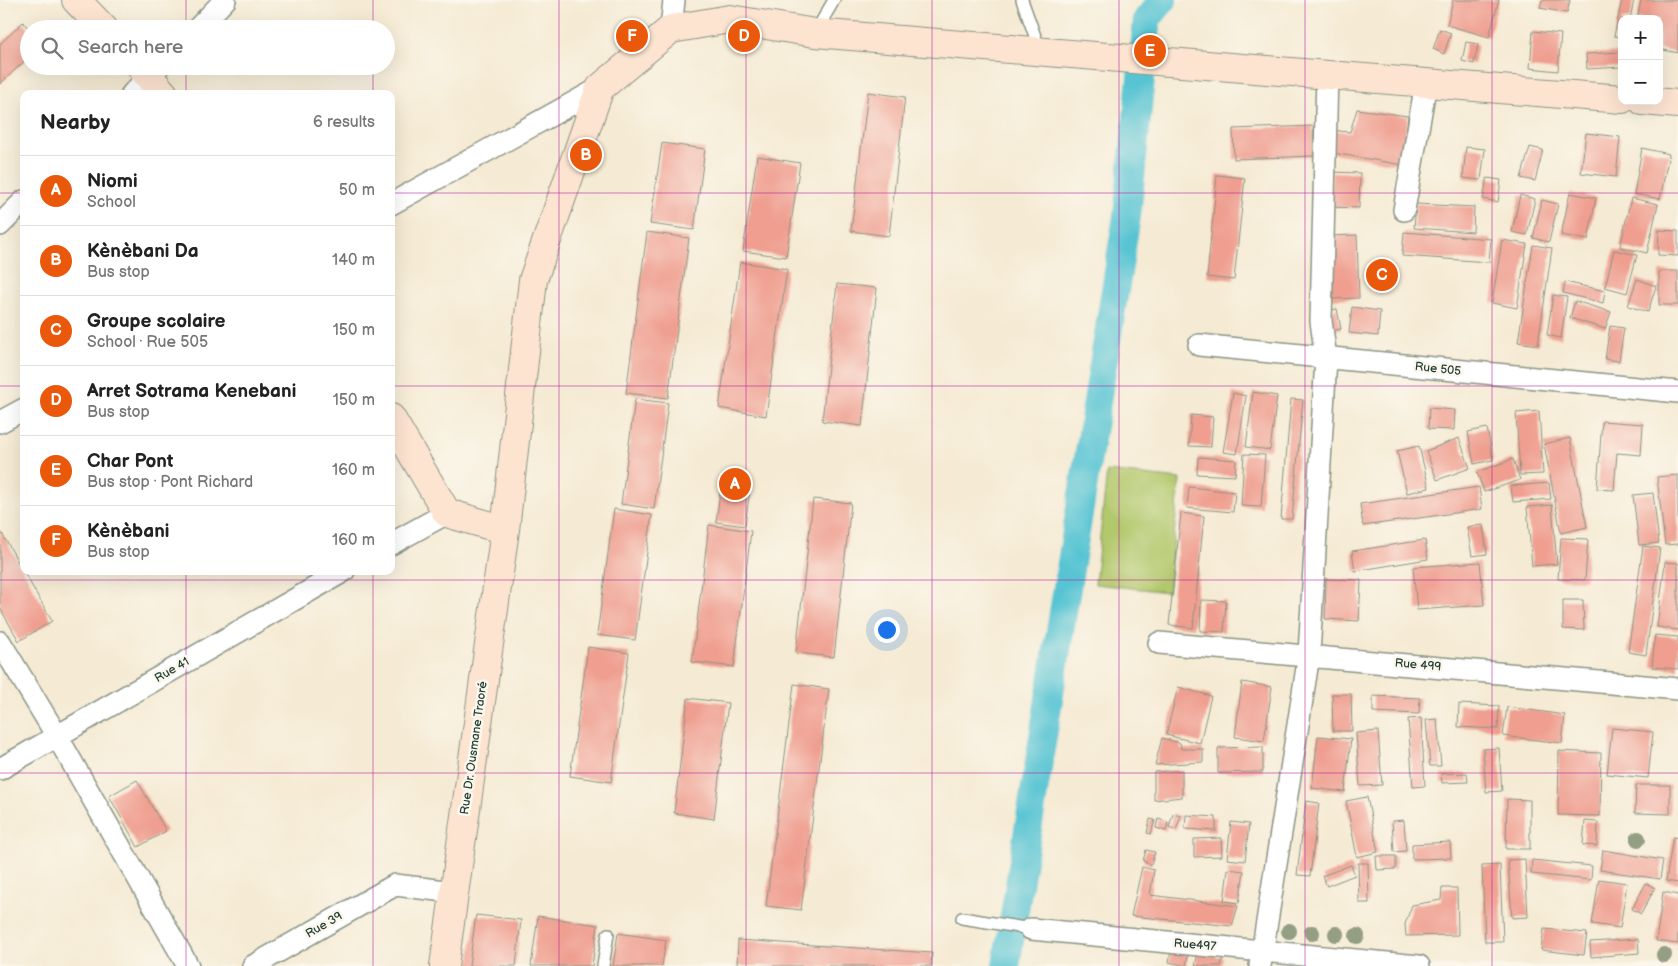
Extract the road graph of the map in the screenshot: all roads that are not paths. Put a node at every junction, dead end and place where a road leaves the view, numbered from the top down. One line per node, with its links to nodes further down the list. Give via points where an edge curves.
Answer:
1 (76, 0): 6 (main road)
2 (225, 0): 7 (street)
3 (674, 0): 8 (street)
4 (834, 0): 9 (lane)
5 (1022, 0): 10 (lane)
6 (95, 20)
7 (205, 20)
8 (671, 29): 9 (main road, via 730,19); 13 (main road)
9 (815, 33): 10 (main road)
10 (1040, 50): 11 (main road)
11 (1328, 74): 12 (main road); 22 (street, via 1321,321)
12 (1426, 83): 14 (main road); 19 (street)
13 (600, 88): 17 (street); 28 (main road, Rue Dr. Ousmane Traoré, via 533,280)
14 (1618, 100)
15 (1663, 103): 16 (main road)
16 (1678, 104)
17 (395, 202)
18 (20, 205): 20 (street)
19 (1404, 210)
20 (0, 225)
21 (1199, 345): 22 (street, Rue 505)
22 (1326, 358): 23 (street, Rue 505); 33 (street)
23 (1678, 392)
24 (20, 411): 25 (street)
25 (0, 422)
26 (395, 425): 27 (main road)
27 (447, 512): 28 (main road); 29 (street)
28 (505, 530): 37 (main road, Rue Dr. Ousmane Traoré)
29 (395, 542)
30 (337, 575): 35 (street, Rue 41)
31 (0, 642): 35 (street)
32 (1159, 643): 33 (street, Rue 499)
33 (1310, 655): 34 (street, Rue 499); 41 (street)
34 (1678, 689)
35 (57, 736): 36 (street, Rue 41); 42 (street)
36 (0, 769)
37 (454, 892): 43 (street, Rue 39, via 395,885); 44 (main road, Rue Dr. Ousmane Traoré)
38 (962, 918): 39 (lane)
39 (1031, 929): 41 (street, Rue497)
40 (608, 934): 45 (lane)
41 (1261, 959): 46 (street, Rue497)
42 (188, 966)
43 (253, 966)
44 (444, 966)
45 (603, 966)
46 (1419, 966)

